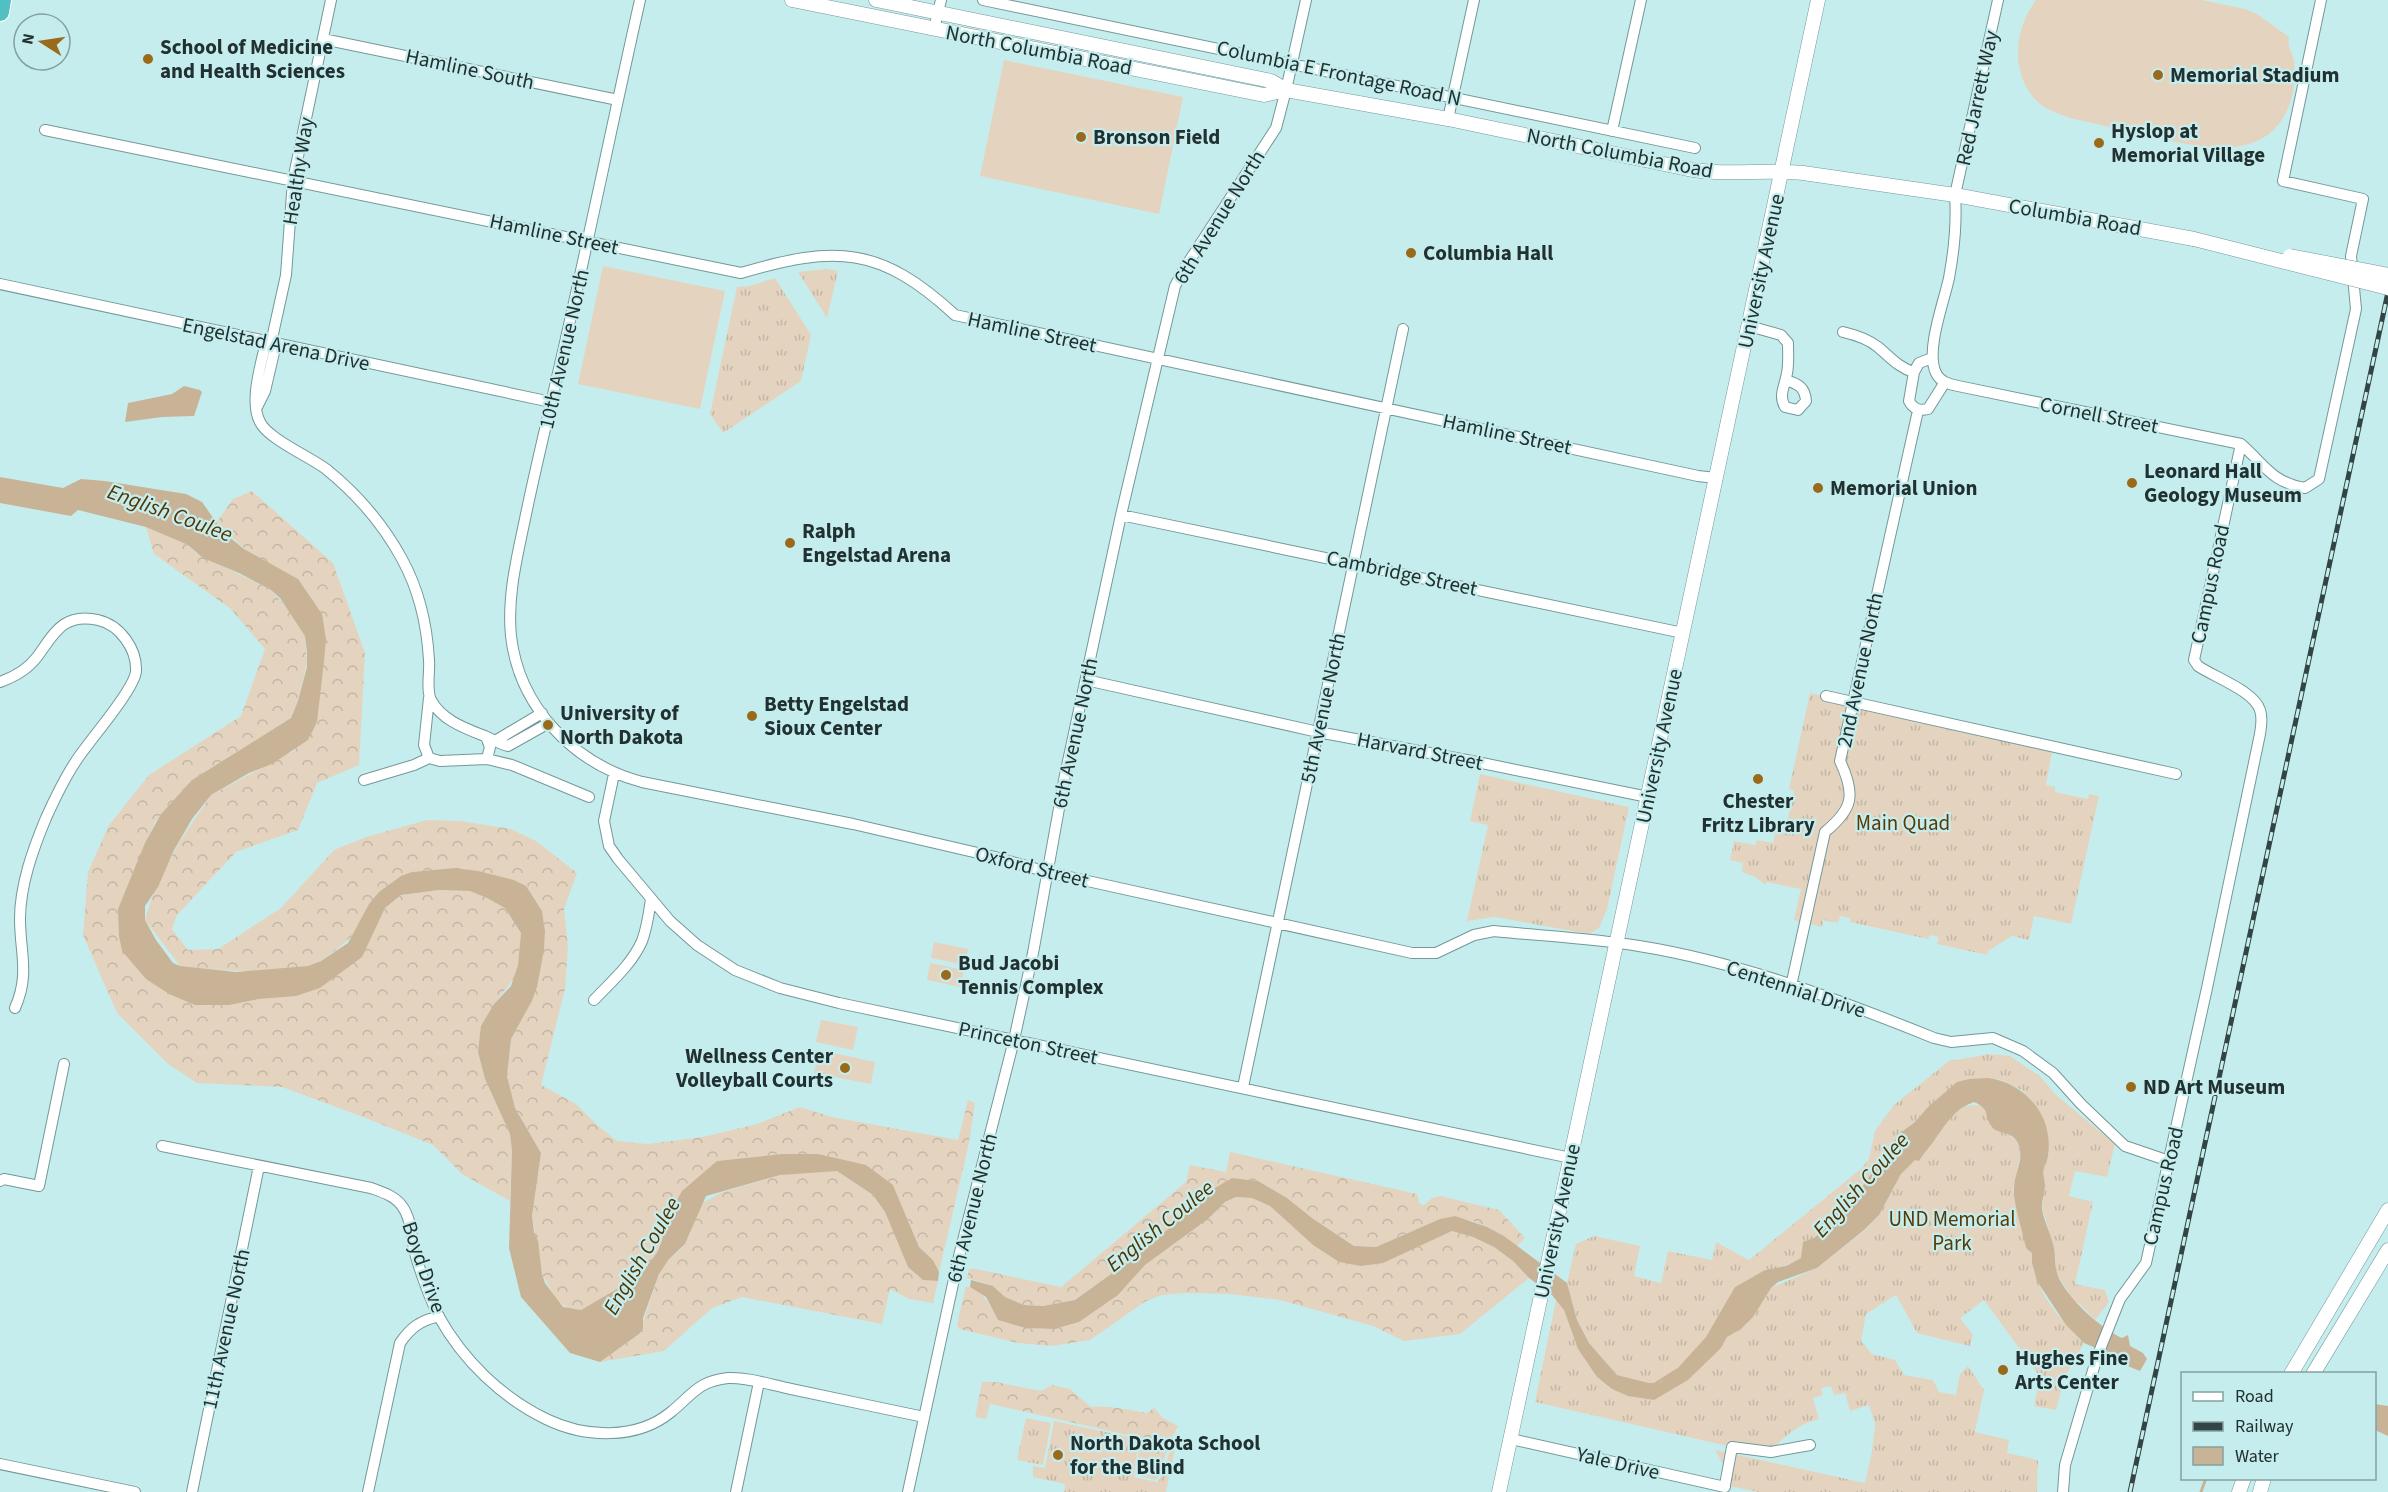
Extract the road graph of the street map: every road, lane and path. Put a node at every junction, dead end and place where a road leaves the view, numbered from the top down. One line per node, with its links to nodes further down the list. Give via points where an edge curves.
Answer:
1 (2, 0): 14 (highway)
2 (331, 0): 16 (street, Healthy Way)
3 (640, 0): 20 (street, 10th Avenue North)
4 (792, 0): 15 (main road, North Columbia Road)
5 (876, 0): 13 (main road, North Columbia Road)
6 (983, 0): 17 (street, Columbia E Frontage Road N)
7 (1306, 0): 17 (street, 6th Avenue North)
8 (1474, 0): 19 (street)
9 (1641, 0): 23 (street)
10 (1818, 0): 25 (main road, University Avenue)
11 (1998, 0): 27 (street, Red Jarrett Way)
12 (2321, 0): 45 (street, via 2283,182 2363,199 2351,256 2356,309 2319,479 2305,488 2286,485)
13 (939, 7): 15 (street); 18 (main road, North Columbia Road, via 1271,81)
14 (0, 12)
15 (934, 29): 18 (main road, North Columbia Road, via 1264,95)
16 (323, 39): 20 (street, Hamline South); 26 (street, Healthy Way)
17 (1292, 63): 18 (street, 6th Avenue North); 19 (street, Columbia E Frontage Road N)
18 (1286, 90): 21 (main road, North Columbia Road); 38 (street, 6th Avenue North, via 1276,128 1174,286)
19 (1453, 97): 21 (street); 23 (street, Columbia E Frontage Road N)
20 (618, 100): 29 (street, 10th Avenue North)
21 (1448, 119): 25 (main road, North Columbia Road, via 1712,173)
22 (45, 130): 26 (street, Hamline Street)
23 (1612, 130): 24 (street, Columbia E Frontage Road N)
24 (1695, 148)
25 (1783, 171): 27 (main road, North Columbia Road); 33 (main road, University Avenue)
26 (292, 180): 29 (street, Hamline Street); 36 (street, Healthy Way, via 286,275)
27 (1955, 195): 28 (main road, Columbia Road); 37 (street, via 1957,221)
28 (2194, 239): 30 (main road, Columbia Road, bridge); 32 (main road, Columbia Road, bridge)
29 (589, 240): 38 (street, Hamline Street, via 741,273 811,256 841,255 867,260 922,287 955,315); 42 (street, 10th Avenue North)
30 (2388, 275)
31 (0, 284): 36 (street, Engelstad Arena Drive)
32 (2388, 288)
33 (1749, 326): 40 (street, via 1781,335 1788,343); 46 (main road, University Avenue)
34 (1403, 329): 43 (street, 5th Avenue North)
35 (1843, 332): 39 (street, via 1859,336)
36 (271, 343): 42 (street, Engelstad Arena Drive); 54 (street, Healthy Way, via 257,386 258,418 265,431 341,482 394,544 414,583 421,608 429,660)
37 (1932, 358): 39 (street, via 1919,363); 41 (street, via 1936,374)
38 (1157, 359): 43 (street, Hamline Street); 47 (street, 6th Avenue North)
39 (1914, 372): 41 (street, via 1909,401 1917,409 1928,409)
40 (1785, 380)
41 (1945, 382): 45 (street, Cornell Street)
42 (551, 402): 50 (street, 10th Avenue North, via 514,572 511,636)
43 (1388, 409): 46 (street, Hamline Street); 48 (street, 5th Avenue North)
44 (1917, 415): 55 (street, 2nd Avenue North)
45 (2241, 444): 80 (street, Campus Road, via 2194,660 2252,698 2262,720)
46 (1716, 478): 49 (main road, University Avenue)
47 (1121, 515): 48 (street, Cambridge Street); 51 (street, 6th Avenue North)
48 (1355, 563): 49 (street, Cambridge Street); 58 (street, 5th Avenue North)
49 (1683, 633): 66 (main road, University Avenue)
50 (517, 663): 56 (street, Oxford Street, via 530,696)
51 (1086, 680): 58 (street, Harvard Street); 67 (street, 6th Avenue North)
52 (0, 682): 74 (street, via 26,668 54,632 81,620 99,620 118,630 132,649 136,671 127,694 75,763 36,843 22,901 24,969)
53 (1826, 696): 55 (street)
54 (429, 698): 59 (street, via 458,725); 60 (street, via 424,745)
55 (1854, 702): 63 (street); 72 (street, 2nd Avenue North, via 1840,761 1849,780 1851,800 1841,819 1825,832)
56 (542, 713): 57 (street, Oxford Street); 59 (street)
57 (549, 723): 59 (street, via 512,745); 62 (street, Oxford Street, via 573,749)
58 (1318, 732): 66 (street, Harvard Street); 69 (street, 5th Avenue North)
59 (491, 739): 61 (street)
60 (429, 758): 61 (street); 64 (street)
61 (487, 759): 65 (street, via 513,765)
62 (614, 774): 67 (street, Oxford Street, via 853,824); 68 (street, Princeton Street, via 604,821 606,836 618,859)
63 (2176, 774)
64 (364, 780)
65 (590, 796)
66 (1648, 797): 71 (main road, University Avenue)
67 (1047, 872): 69 (street, Oxford Street); 75 (street, 6th Avenue North)
68 (651, 899): 73 (street, via 638,949); 75 (street, Princeton Street, via 697,945 758,981 838,1003)
69 (1278, 924): 70 (street, Oxford Street, via 1412,953 1436,953 1474,935 1494,931); 77 (street, 5th Avenue North)
70 (1597, 940): 71 (street, Centennial Drive)
71 (1617, 944): 72 (street, Centennial Drive, via 1686,956); 79 (main road, University Avenue)
72 (1791, 986): 80 (street, Centennial Drive, via 1934,1038 1951,1042 1993,1038 2023,1051 2053,1073 2125,1146)
73 (594, 1000)
74 (15, 1008)
75 (1014, 1040): 77 (street, Princeton Street); 89 (street, 6th Avenue North)
76 (64, 1064): 82 (street, via 39,1186)
77 (1243, 1088): 79 (street, Princeton Street)
78 (162, 1146): 81 (street, Boyd Drive)
79 (1571, 1158): 90 (main road, University Avenue)
80 (2169, 1161): 100 (street, Campus Road, via 2146,1263 2120,1299 2097,1357 2065,1465)
81 (259, 1166): 85 (street, Boyd Drive, via 371,1188 402,1205); 95 (street, 11th Avenue North)
82 (0, 1181)
83 (2388, 1210): 86 (main road)
84 (2388, 1250): 87 (main road)
85 (439, 1316): 88 (street, Boyd Drive, via 482,1375 547,1420 580,1431 610,1434 634,1429 671,1412 692,1391 710,1382 727,1378); 96 (street, via 423,1320 400,1343)
86 (2292, 1372)
87 (2314, 1372)
88 (759, 1382): 89 (street, Boyd Drive); 97 (street)
89 (924, 1417): 98 (street, 6th Avenue North)
90 (1511, 1439): 91 (street, Yale Drive, via 1725,1486 1732,1447 1771,1452); 99 (main road, University Avenue)
91 (1809, 1445)
92 (0, 1464): 93 (street)
93 (114, 1490): 94 (street)
94 (135, 1492)
95 (192, 1492)
96 (368, 1492)
97 (736, 1492)
98 (908, 1492)
99 (1499, 1492)
100 (2063, 1492)

